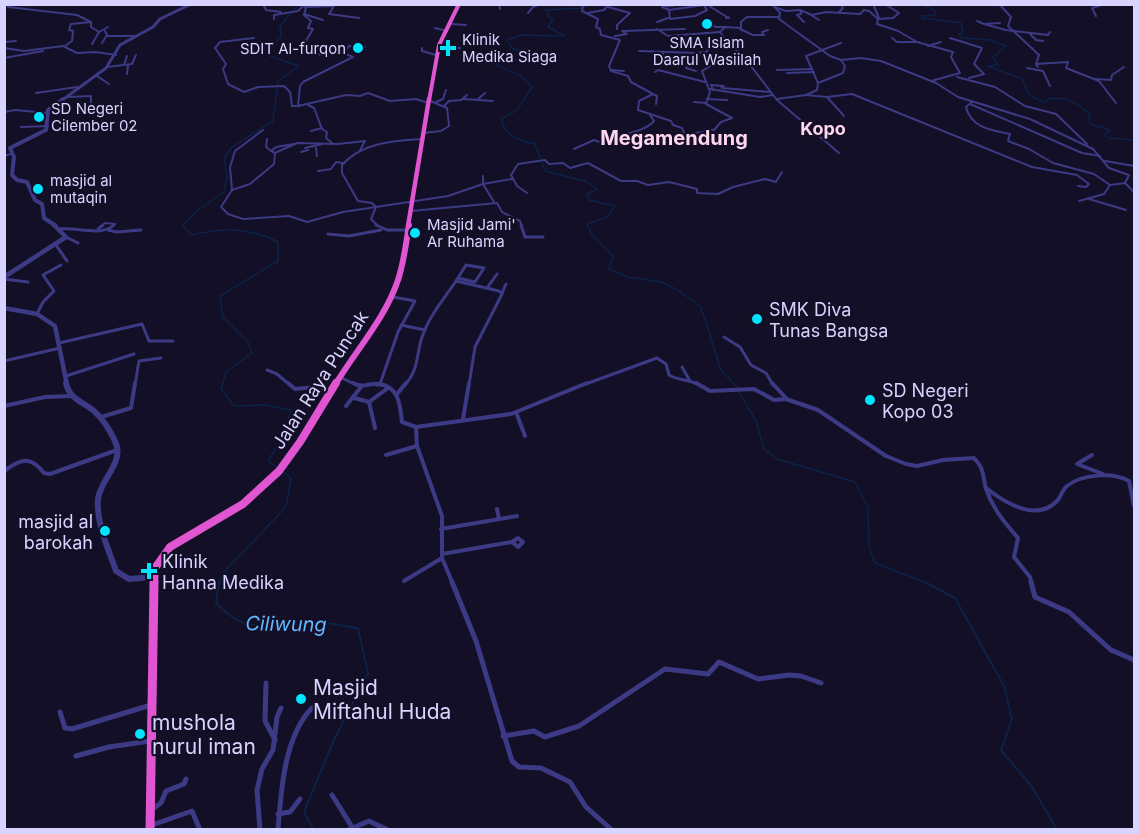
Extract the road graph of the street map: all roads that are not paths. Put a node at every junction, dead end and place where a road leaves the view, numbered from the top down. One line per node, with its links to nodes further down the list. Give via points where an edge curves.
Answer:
1 (263, 4): 23 (street, via 266,10)
2 (459, 4): 47 (highway, Jalan Raya Puncak)
3 (499, 4): 20 (street)
4 (541, 4): 25 (street)
5 (575, 4): 26 (street, via 583,5 581,8)
6 (662, 4): 19 (street)
7 (686, 4): 21 (street, via 663,7)
8 (840, 4): 24 (street, via 843,8)
9 (873, 4): 36 (street)
10 (885, 4): 36 (street, via 899,13 894,18)
11 (999, 4): 58 (street, via 1011,17 1007,24)
12 (1105, 4): 29 (street, via 1092,8)
13 (187, 5): 68 (street)
14 (306, 5): 23 (street); 27 (street); 32 (street, via 334,6 329,14)
15 (704, 5): 21 (street); 30 (street); 34 (street, via 707,10 696,16)
16 (609, 6): 26 (street); 57 (street, via 630,12)
17 (774, 6): 22 (street); 31 (street, via 780,13)
18 (8, 7): 41 (street, via 67,13)
19 (659, 8)
20 (500, 9)
21 (669, 10): 34 (street)
22 (801, 11): 28 (street); 43 (street, via 797,15)
23 (282, 12): 33 (street, via 274,15)
24 (839, 12): 28 (street); 36 (street, via 860,14 866,9)
25 (528, 13)
26 (588, 13): 69 (street, via 598,20 596,27 601,35)
27 (304, 14): 37 (street); 92 (street, via 311,20 308,28 313,29 304,44 321,55)
28 (810, 14): 35 (street)
29 (1096, 16)
30 (727, 17)
31 (778, 17): 56 (street, via 747,17); 90 (street)
32 (358, 18)
33 (274, 19)
34 (668, 19): 42 (street); 44 (street)
35 (814, 19): 38 (street); 39 (street)
36 (878, 19): 76 (street, via 876,24)
37 (323, 20)
38 (819, 20)
39 (811, 21)
40 (977, 21): 49 (street)
41 (91, 22): 62 (street, via 91,27); 83 (street, via 71,24 72,41)
42 (657, 22)
43 (804, 22)
44 (663, 23)
45 (682, 23): 55 (street)
46 (1000, 23): 49 (street)
47 (451, 24): 50 (street); 61 (highway, Jalan Raya Puncak)
48 (712, 24): 52 (street)
49 (984, 24): 58 (street)
50 (466, 25)
51 (108, 27): 60 (street)
52 (725, 27): 56 (street); 63 (street)
53 (435, 28): 61 (street)
54 (656, 28): 55 (street); 66 (street, via 668,36); 69 (street, via 622,31 627,34)
55 (685, 28): 66 (street)
56 (739, 28): 59 (street, via 756,36)
57 (617, 29)
58 (1013, 29): 65 (street); 101 (street, via 1039,54)
59 (768, 30)
60 (105, 31): 62 (street); 67 (street)
61 (447, 31): 82 (highway, Jalan Raya Puncak)
62 (99, 32): 81 (street)
63 (720, 32): 66 (street); 79 (street)
64 (1050, 32): 65 (street)
65 (1029, 33): 74 (street)
66 (686, 34)
67 (106, 36): 68 (street); 78 (street)
68 (135, 36): 94 (street, via 120,45)
69 (611, 37): 105 (street, via 620,40 611,60)
70 (254, 38): 147 (street, via 220,42 215,48 226,65 223,69 228,85 244,92 258,87 288,88 292,106)
71 (892, 38): 76 (street, via 896,42)
72 (951, 38): 115 (street, via 982,48 974,64 984,74)
73 (16, 41): 75 (street)
74 (1043, 41)
75 (4, 42)
76 (916, 42): 84 (street)
77 (941, 42): 84 (street)
78 (102, 43)
79 (728, 43): 93 (street, via 711,46 705,52); 96 (street)
80 (841, 43): 90 (street)
81 (92, 44)
82 (440, 45): 89 (street); 95 (highway, Jalan Raya Puncak)
83 (65, 46): 87 (street); 94 (street, via 77,53)
84 (928, 46): 114 (street, via 953,52 953,63 961,72)
85 (365, 47): 92 (street, via 349,46)
86 (4, 48): 87 (street)
87 (45, 48): 97 (street, via 35,54)
88 (422, 48): 95 (street)
89 (460, 48)
90 (822, 49): 98 (street); 108 (street, via 806,56)
91 (639, 51): 93 (street)
92 (344, 53): 147 (street, via 353,57 302,84)
93 (663, 53): 109 (street, via 664,57 690,62 686,68)
94 (116, 55): 102 (street)
95 (436, 55): 139 (highway, Jalan Raya Puncak)
96 (744, 57): 118 (street, via 715,63 703,70); 130 (street)
97 (4, 58)
98 (841, 60): 117 (street, via 881,61); 120 (street, via 845,66 843,73)
99 (124, 65): 100 (street); 100 (street, via 127,56 136,55 133,64); 102 (street)
100 (128, 65): 112 (street)
101 (1037, 65): 104 (street); 116 (street, via 1064,61 1068,63 1067,69); 121 (street, via 1048,75)
102 (107, 67): 113 (street)
103 (1124, 67): 116 (street, via 1112,80)
104 (1027, 68)
105 (612, 70): 106 (street); 129 (street)
106 (624, 70)
107 (777, 70): 108 (street)
108 (813, 70): 111 (street); 120 (street)
109 (696, 71)
110 (655, 72): 118 (street)
111 (787, 73)
112 (127, 74)
113 (97, 76): 119 (street); 122 (street)
114 (950, 76): 115 (street); 117 (street)
115 (969, 79): 169 (street, via 995,87 1028,107 1056,114)
116 (1095, 79): 145 (street)
117 (930, 81): 144 (street)
118 (705, 82): 125 (street)
119 (109, 84)
120 (818, 85): 132 (street)
121 (1050, 86)
122 (77, 87): 127 (street); 133 (street)
123 (730, 88): 124 (street); 125 (street, via 711,85); 130 (street)
124 (740, 88)
125 (711, 89): 130 (street, via 760,97); 141 (street)
126 (446, 90): 143 (street, via 443,99)
127 (36, 93)
128 (485, 93): 136 (street)
129 (653, 94): 146 (street, via 657,96); 152 (street, via 637,106)
130 (772, 94): 137 (street)
131 (467, 95): 135 (street)
132 (806, 95): 134 (street); 137 (street)
133 (68, 97): 149 (street, via 91,96); 151 (street)
134 (827, 97): 153 (street); 189 (street, via 852,94 1034,168 1077,175 1089,185)
135 (463, 99): 136 (street); 148 (street)
136 (478, 99): 140 (street)
137 (776, 99): 174 (street)
138 (727, 100): 141 (street)
139 (428, 101): 143 (street); 147 (street, via 390,101 368,93); 159 (highway, Jalan Raya Puncak)
140 (493, 101)
141 (706, 101): 142 (street); 160 (street, via 732,118 714,130)
142 (694, 102)
143 (436, 103): 148 (street)
144 (971, 103): 169 (street, via 1034,120); 178 (street, via 1079,152); 188 (street, via 967,112 976,124 1010,134 1008,141 1050,162 1096,175)
145 (1116, 103)
146 (656, 104)
147 (299, 106): 156 (street, via 314,108)
148 (444, 106): 159 (street, via 448,128)
149 (91, 108)
150 (6, 110): 151 (street)
151 (47, 113): 154 (street)
152 (650, 114): 160 (street, via 671,121); 168 (street, via 654,121 650,126)
153 (844, 116)
154 (48, 126): 155 (street); 175 (street, via 12,146)
155 (21, 127)
156 (322, 128): 158 (street); 164 (street)
157 (263, 130): 190 (street, via 235,151 230,168)
158 (311, 131)
159 (423, 133): 162 (highway, Jalan Raya Puncak)
160 (684, 134): 165 (street)
161 (267, 139): 172 (street, via 266,147)
162 (422, 140): 171 (street, via 389,142); 194 (highway, Jalan Raya Puncak)
163 (326, 143): 164 (street); 167 (street); 170 (street); 172 (street, via 295,144)
164 (332, 143): 171 (street, via 365,141)
165 (702, 144)
166 (305, 148): 167 (street)
167 (316, 148): 173 (street); 177 (street)
168 (574, 148)
169 (1091, 148): 178 (street)
170 (326, 150)
171 (360, 151): 180 (street)
172 (273, 152): 190 (street, via 274,164 260,177)
173 (301, 152)
174 (839, 153)
175 (11, 154): 176 (street); 201 (street, via 12,175 27,182 35,200 42,204 44,218)
176 (4, 156)
177 (317, 156)
178 (1100, 156): 179 (street)
179 (1105, 160): 181 (street); 186 (street, via 1109,168 1130,176)
180 (343, 163): 182 (street); 197 (street, via 342,173 357,200)
181 (1134, 166)
182 (318, 171)
183 (782, 172): 185 (street, via 776,182 765,179 712,194 697,193 697,189 670,182 621,181 588,163 570,168 545,160 516,165)
184 (483, 176): 187 (street)
185 (513, 179): 187 (street); 192 (street)
186 (1125, 183): 188 (street); 191 (street)
187 (483, 184): 194 (street, via 449,196); 196 (street)
188 (1110, 185): 193 (street, via 1104,194)
189 (1078, 186)
190 (232, 189): 197 (street, via 222,208 245,219 289,216 307,222)
191 (1134, 192)
192 (527, 193)
193 (1089, 199): 195 (street); 198 (street)
194 (413, 201): 197 (street); 199 (highway, Jalan Raya Puncak)
195 (1079, 201)
196 (495, 203): 199 (street); 208 (street, via 502,212 520,221 525,237)
197 (376, 207): 204 (street, via 372,221)
198 (1126, 210)
199 (411, 211): 205 (highway, Jalan Raya Puncak)
200 (98, 229): 201 (street); 202 (street); 202 (street, via 114,223)
201 (60, 230): 207 (street)
202 (108, 230): 203 (street, via 116,234)
203 (141, 230)
204 (382, 230): 205 (street); 206 (street, via 352,236)
205 (407, 230): 220 (highway, Jalan Raya Puncak)
206 (328, 234)
207 (66, 237): 209 (street); 210 (street)
208 (543, 237)
209 (78, 243)
210 (56, 245): 211 (street); 214 (street)
211 (67, 261)
212 (61, 265): 222 (street, via 43,275 54,291)
213 (497, 274): 218 (street)
214 (4, 278): 216 (street)
215 (457, 279): 215 (street, via 466,265 484,268 476,282); 218 (street); 224 (street)
216 (28, 282)
217 (506, 284): 219 (street)
218 (487, 288): 219 (street)
219 (502, 293): 250 (street, via 475,347)
220 (393, 297): 223 (street, via 415,300); 234 (highway, Jalan Raya Puncak)
221 (4, 308): 222 (street)
222 (37, 314): 227 (street, via 54,324)
223 (402, 325): 224 (street); 236 (street)
224 (425, 330): 241 (street, via 415,372)
225 (724, 337): 244 (street, via 740,347 752,365 766,373)
226 (173, 341): 227 (street, via 149,341 141,324)
227 (60, 346): 230 (street); 233 (street)
228 (134, 354): 233 (street)
229 (161, 358): 249 (street, via 139,361 131,408)
230 (4, 361)
231 (682, 367): 235 (street)
232 (267, 370): 240 (street, via 295,389 315,387)
233 (66, 376): 242 (street)
234 (339, 377): 237 (street); 240 (highway, Jalan Raya Puncak)
235 (690, 381): 239 (street, via 710,391); 248 (street, via 677,381 669,375 664,362 656,358)
236 (380, 384): 237 (street); 238 (street)
237 (361, 387): 243 (street)
238 (388, 388): 241 (street); 245 (street)
239 (729, 390): 244 (street, via 756,389 776,400)
240 (330, 392): 268 (highway, Jalan Raya Puncak, via 284,466 246,501 170,547 160,558)
241 (397, 394): 251 (street, via 402,422)
242 (72, 396): 247 (street, via 48,394 24,404); 249 (street)
243 (354, 398): 245 (street); 246 (street)
244 (786, 399): 260 (street, via 825,412 901,463 914,466 974,458 983,468)
245 (369, 402): 252 (street)
246 (346, 405)
247 (4, 406)
248 (516, 412): 250 (street); 253 (street)
249 (100, 417): 255 (street)
250 (463, 419): 251 (street)
251 (417, 427): 254 (street)
252 (375, 428)
253 (525, 436)
254 (417, 446): 256 (street); 265 (street, via 440,512)
255 (118, 450): 258 (street, via 50,474 29,460); 268 (street, via 99,493 99,520 118,574 130,579)
256 (386, 455)
257 (1092, 456): 259 (street, via 1077,464)
258 (4, 471)
259 (1106, 475): 260 (street, via 1069,485 1053,504 1038,509 1019,508); 261 (street, via 1119,475 1129,481)
260 (986, 488): 270 (street, via 998,515 1018,538 1014,557 1030,577 1035,597 1066,610 1111,650)
261 (1134, 506)
262 (497, 509): 264 (street)
263 (517, 516): 264 (street)
264 (499, 519): 265 (street)
265 (441, 529): 267 (street)
266 (512, 542): 267 (street)
267 (442, 556): 269 (street); 277 (street, via 476,641)
268 (153, 577): 273 (highway, Jalan Raya Puncak)
269 (404, 581)
270 (1134, 660)
271 (266, 683): 279 (street, via 266,722)
272 (821, 683): 277 (street, via 789,675 758,679 719,662 708,674 693,669 665,669 572,729 545,737 534,731)
273 (151, 705): 276 (street, via 72,729 65,728); 278 (highway, Jalan Raya Puncak)
274 (281, 708): 279 (street)
275 (312, 708): 285 (street, via 301,718 282,780)
276 (60, 712)
277 (503, 736): 288 (street, via 516,766 541,768 570,782 586,807)
278 (151, 740): 280 (street); 284 (highway, Jalan Raya Puncak)
279 (276, 741): 290 (street, via 257,790)
280 (76, 756)
281 (186, 779): 284 (street, via 182,785 166,791)
282 (332, 795): 287 (street)
283 (300, 800): 285 (street, via 291,812)
284 (150, 811): 286 (highway, Jalan Raya Puncak)
285 (278, 814): 291 (street)
286 (150, 828): 289 (street, via 192,812)
287 (350, 828): 292 (street, via 369,821)
288 (609, 829)
289 (200, 830)
290 (260, 830)
291 (278, 830)
292 (388, 830)

